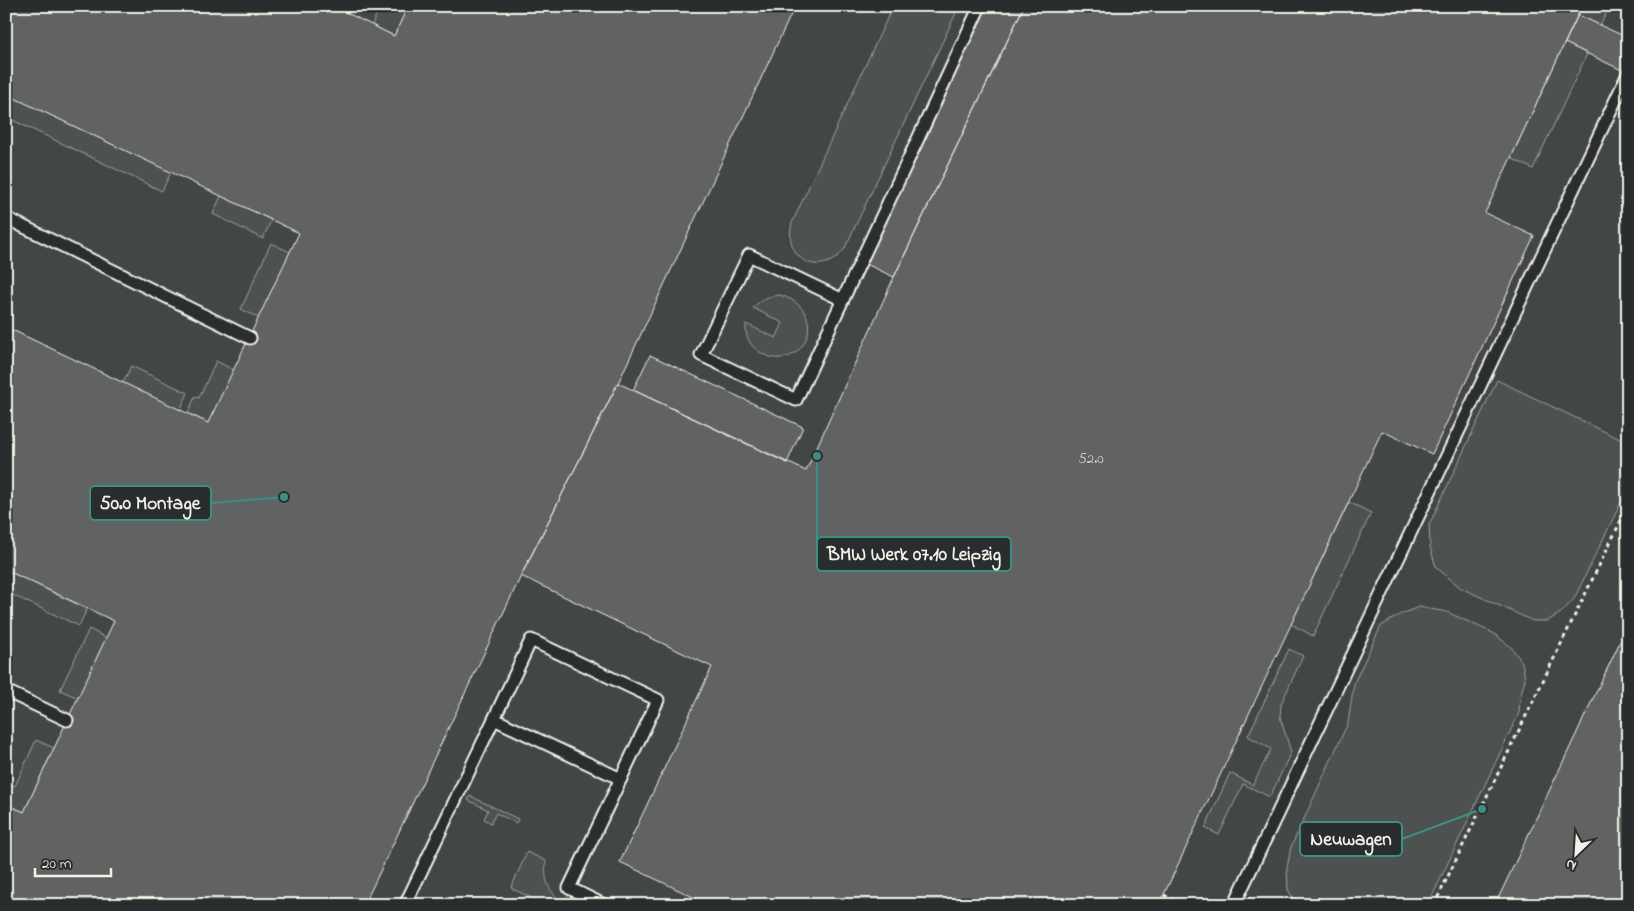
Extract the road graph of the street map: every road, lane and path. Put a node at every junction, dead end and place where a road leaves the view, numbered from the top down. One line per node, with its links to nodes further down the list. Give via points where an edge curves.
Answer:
1 (980, 6): 5 (lane)
2 (1628, 74): 3 (lane)
3 (1625, 89): 16 (lane)
4 (6, 218): 6 (lane)
5 (843, 300): 5 (lane, via 796,400 701,355 749,256)
6 (250, 338)
7 (1628, 506): 17 (path)
8 (6, 691): 10 (lane)
9 (494, 719): 11 (lane); 11 (lane, via 531,640 658,700); 13 (lane)
10 (67, 720)
11 (621, 779): 14 (lane, via 569,888)
12 (1164, 895): 15 (path)
13 (405, 905)
14 (604, 905)
15 (1183, 905)
16 (1234, 905)
17 (1434, 905)

